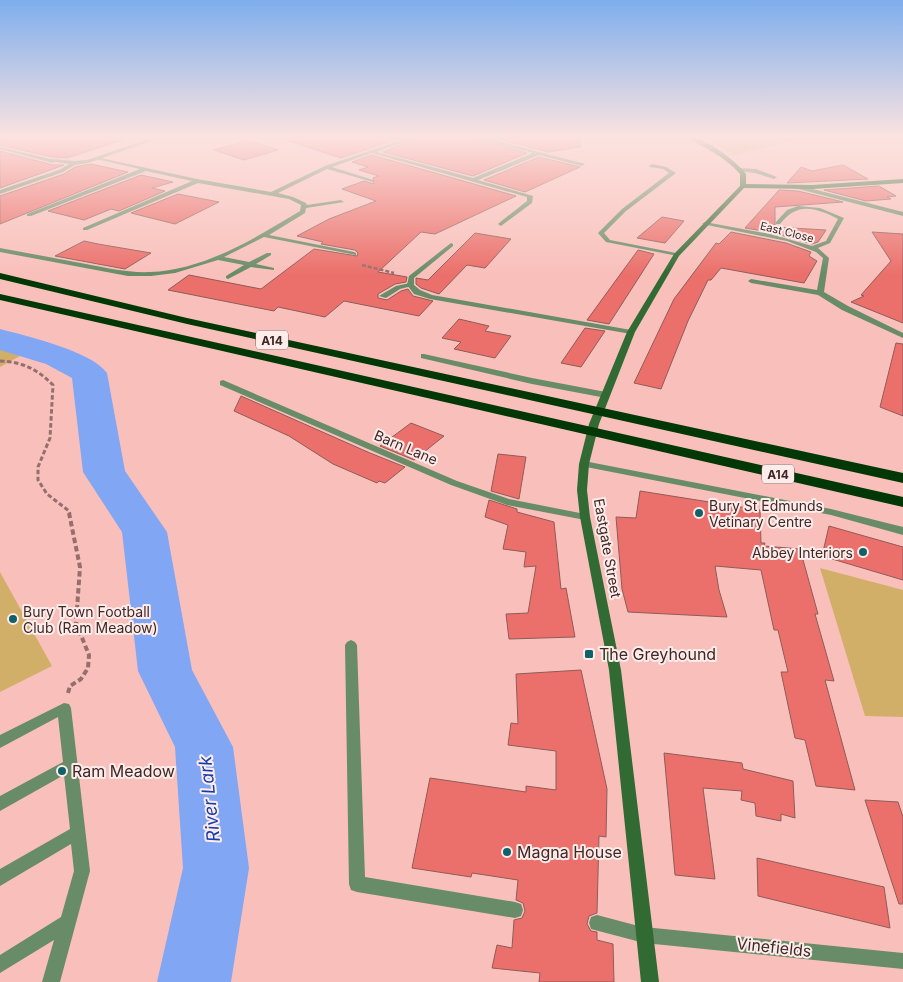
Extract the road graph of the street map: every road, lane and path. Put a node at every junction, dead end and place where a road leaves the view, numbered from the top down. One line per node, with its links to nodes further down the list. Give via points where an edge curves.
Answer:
1 (30, 182): 12 (street)
2 (113, 182): 17 (street)
3 (195, 182): 21 (street)
4 (202, 182): 13 (street)
5 (297, 182): 13 (street)
6 (480, 182): 19 (street, via 530,196 530,202)
7 (661, 182): 28 (street, via 624,210 601,233 608,241)
8 (744, 182): 10 (street)
9 (888, 182): 11 (street)
10 (743, 186): 11 (street); 20 (street, Eastgate Street)
11 (797, 187): 16 (street)
12 (0, 192)
13 (272, 194): 15 (street, via 291,198)
14 (341, 202): 15 (street)
15 (304, 207): 22 (street, via 303,212)
16 (903, 214)
17 (29, 215)
18 (778, 222): 24 (street, via 792,209 802,207 841,218 828,242)
19 (501, 224)
20 (705, 224): 24 (street, East Close, via 789,240); 28 (street, Eastgate Street)
21 (85, 229)
22 (262, 235): 27 (street); 29 (street)
23 (451, 245): 35 (street, via 411,277)
24 (813, 248): 36 (street, East Close, via 826,258)
25 (0, 250): 29 (street, via 147,276)
26 (269, 254): 30 (street)
27 (354, 254)
28 (676, 255): 39 (street, Eastgate Street)
29 (218, 258): 30 (street)
30 (249, 264): 31 (street); 33 (street)
31 (272, 269)
32 (0, 276): 46 (highway, A14, via 187,321)
33 (228, 277)
34 (751, 281): 36 (street)
35 (410, 285): 37 (street, via 398,287); 39 (street, via 430,297)
36 (820, 293): 40 (street)
37 (383, 296)
38 (0, 297): 47 (highway, A14)
39 (632, 332): 44 (street, Eastgate Street)
40 (903, 336)
41 (424, 356): 44 (street, via 532,382)
42 (0, 361): 51 (path, via 18,361 39,371 53,385 50,438 38,467 38,480 47,494 69,511 80,567 76,623 89,656 88,668 81,679 70,686)
43 (223, 383): 48 (street, Barn Lane, via 498,499)
44 (606, 395): 45 (street, Eastgate Street, via 594,424)
45 (584, 464): 48 (street, Eastgate Street); 49 (street, via 831,512)
46 (903, 478)
47 (903, 502)
48 (585, 518): 60 (street, Eastgate Street, via 615,670)
49 (903, 531)
50 (351, 645): 57 (street, via 357,884)
51 (64, 708): 52 (street); 53 (street)
52 (0, 742)
53 (70, 765): 54 (street); 55 (street)
54 (0, 804)
55 (78, 832): 56 (street); 58 (street, via 82,871)
56 (0, 878)
57 (515, 910)
58 (68, 922): 62 (street); 63 (street)
59 (597, 923): 60 (street)
60 (644, 935): 61 (street, Vinefields); 64 (street, Eastgate Street)
61 (903, 961)
62 (0, 965)
63 (51, 982)
64 (650, 982)

